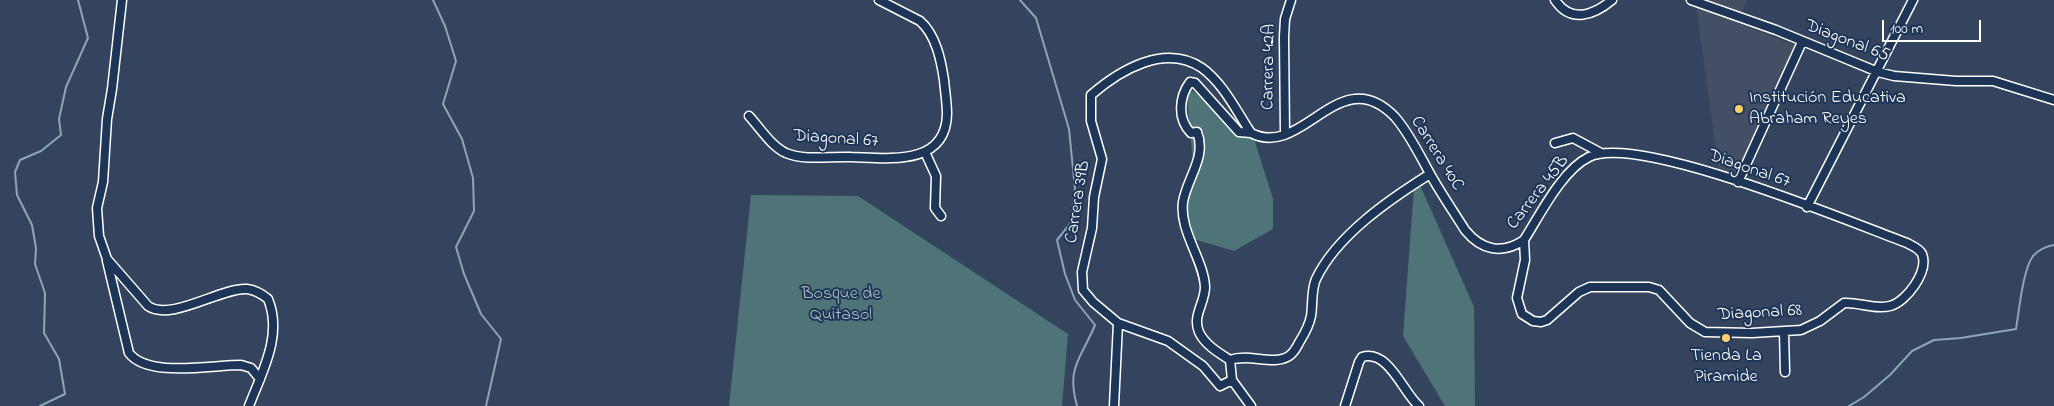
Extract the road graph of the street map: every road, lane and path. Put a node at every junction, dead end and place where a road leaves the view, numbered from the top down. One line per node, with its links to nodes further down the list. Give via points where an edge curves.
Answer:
1 (122, 0): 23 (street, via 106,119 103,182 97,208 99,236)
2 (879, 0): 15 (street, via 926,26 941,59 947,114 943,134)
3 (1291, 0): 13 (street, Carrera 42A, via 1285,18 1284,37)
4 (1555, 0): 5 (street, via 1566,12 1585,15 1601,9)
5 (1612, 0)
6 (1691, 0): 8 (street, Diagonal 65)
7 (1913, 0): 9 (street)
8 (1802, 42): 9 (street, Diagonal 65); 18 (street)
9 (1878, 72): 10 (street, Diagonal 65, via 1956,81 1992,81); 19 (street)
10 (2054, 100)
11 (749, 116): 15 (street, Diagonal 67, via 776,147 795,156 907,159)
12 (1251, 133): 13 (street, Carrera 40C, via 1266,137); 25 (street, Carrera 39B, via 1217,83 1203,69 1182,59 1150,60 1119,74 1091,95 1090,121 1101,150 1102,166 1081,282 1087,296); 27 (street, Carrera 40C, via 1239,132 1196,83 1190,82 1182,102 1181,116 1191,133 1198,132 1200,146 1182,213 1205,287 1197,318 1198,329 1208,344)
13 (1285, 134): 17 (street, Carrera 40C, via 1339,102 1359,98 1379,105 1394,117)
14 (1555, 143): 16 (street, Diagonal 67, via 1573,138)
15 (925, 152): 20 (street, via 936,176 934,208)
16 (1601, 153): 18 (street, Diagonal 67, via 1652,157 1716,172); 21 (street, Carrera 45B, via 1589,156 1569,173)
17 (1430, 174): 22 (street, Carrera 40C, via 1473,240); 27 (street, via 1359,224 1316,279 1308,328 1294,352 1276,360 1250,357)
18 (1738, 182): 19 (street, Diagonal 67)
19 (1807, 206): 24 (street, Diagonal 67, via 1907,243 1919,249)
20 (941, 216)
21 (1524, 240): 22 (street, Carrera 45B); 26 (street, Diagonal 68, via 1525,260 1517,298 1522,314 1533,321 1548,320 1579,292 1590,287 1653,288 1664,294 1697,329 1705,332)
22 (1501, 250)
23 (107, 259): 29 (street, via 129,353 134,359 159,368 241,365 250,368); 29 (street, via 154,309 169,310 246,289 268,299 272,308 272,348)
24 (1923, 260): 26 (street, Diagonal 68, via 1915,283 1898,303 1879,307 1844,303 1810,327)
25 (1118, 323): 30 (street, via 1168,341 1203,366 1220,386); 32 (street)
26 (1784, 332): 28 (street)
27 (1230, 360): 30 (street)
28 (1785, 372)
29 (260, 379): 31 (street)
30 (1232, 380): 33 (street)
31 (249, 406)
32 (1114, 406)
33 (1251, 406)
34 (1345, 406): 35 (street, via 1359,362 1366,356 1386,365)
35 (1419, 406)

